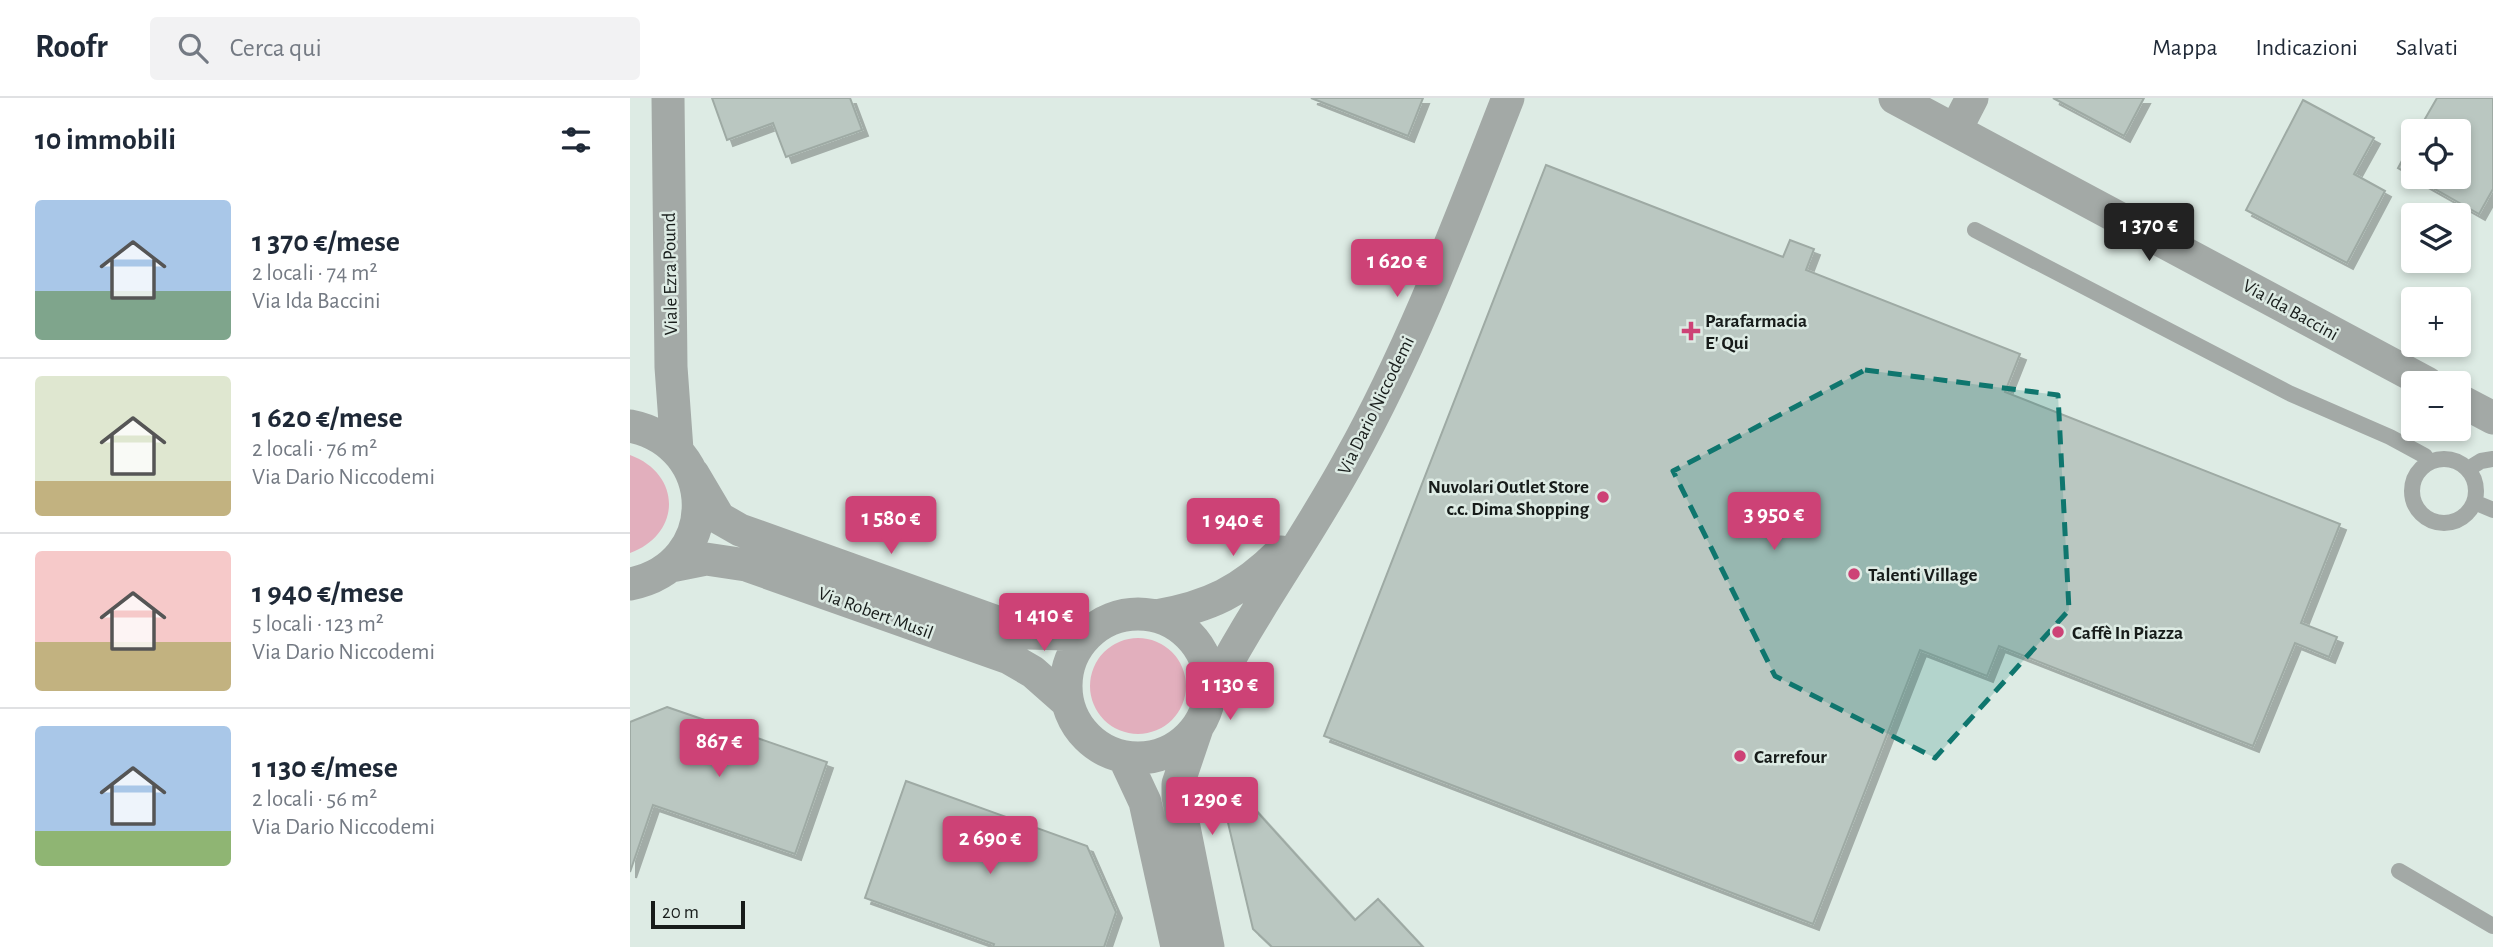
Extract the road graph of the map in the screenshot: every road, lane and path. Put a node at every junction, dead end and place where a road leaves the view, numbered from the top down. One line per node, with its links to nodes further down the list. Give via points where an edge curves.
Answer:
1 (1508, 98): 17 (street, Via Dario Niccodemi, via 1409,338 1352,456)
2 (1895, 98): 5 (street, Via Ida Baccini)
3 (1972, 98): 5 (street)
4 (661, 99): 12 (street, Viale Ezra Pound, via 671,367)
5 (1956, 129): 7 (street, Via Ida Baccini)
6 (1975, 230): 13 (lane, via 2289,393 2390,437)
7 (2405, 371)
8 (2471, 406): 9 (street)
9 (2493, 418)
10 (630, 426): 12 (street, via 659,436)
11 (2493, 459): 14 (lane)
12 (685, 462): 18 (street, Viale Ezra Pound, via 697,492 698,521 687,548); 21 (street, Via Robert Musil, via 719,518 740,530 1028,633)
13 (2428, 462): 14 (lane, via 2447,458); 15 (lane, via 2411,487 2422,515 2452,523 2469,512)
14 (2468, 469): 15 (lane, via 2476,483)
15 (2474, 502): 16 (lane)
16 (2493, 510)
17 (1317, 515): 20 (street, Via Dario Niccodemi, via 1265,568 1237,589 1199,607); 23 (street, Via Dario Niccodemi, via 1237,642)
18 (671, 566): 19 (street); 22 (street, Via Robert Musil, via 706,559 746,565 1009,658)
19 (630, 584)
20 (1156, 617): 21 (street, via 1133,614); 23 (street, via 1178,626 1194,641 1209,674)
21 (1094, 629): 22 (street, via 1068,664)
22 (1067, 702): 24 (street, via 1087,737)
23 (1203, 711): 24 (street, via 1170,750 1149,757); 28 (street, via 1178,784 1178,797)
24 (1124, 757): 27 (street, via 1145,802)
25 (2399, 871): 26 (lane)
26 (2493, 926)
27 (1177, 947)
28 (1208, 947)

